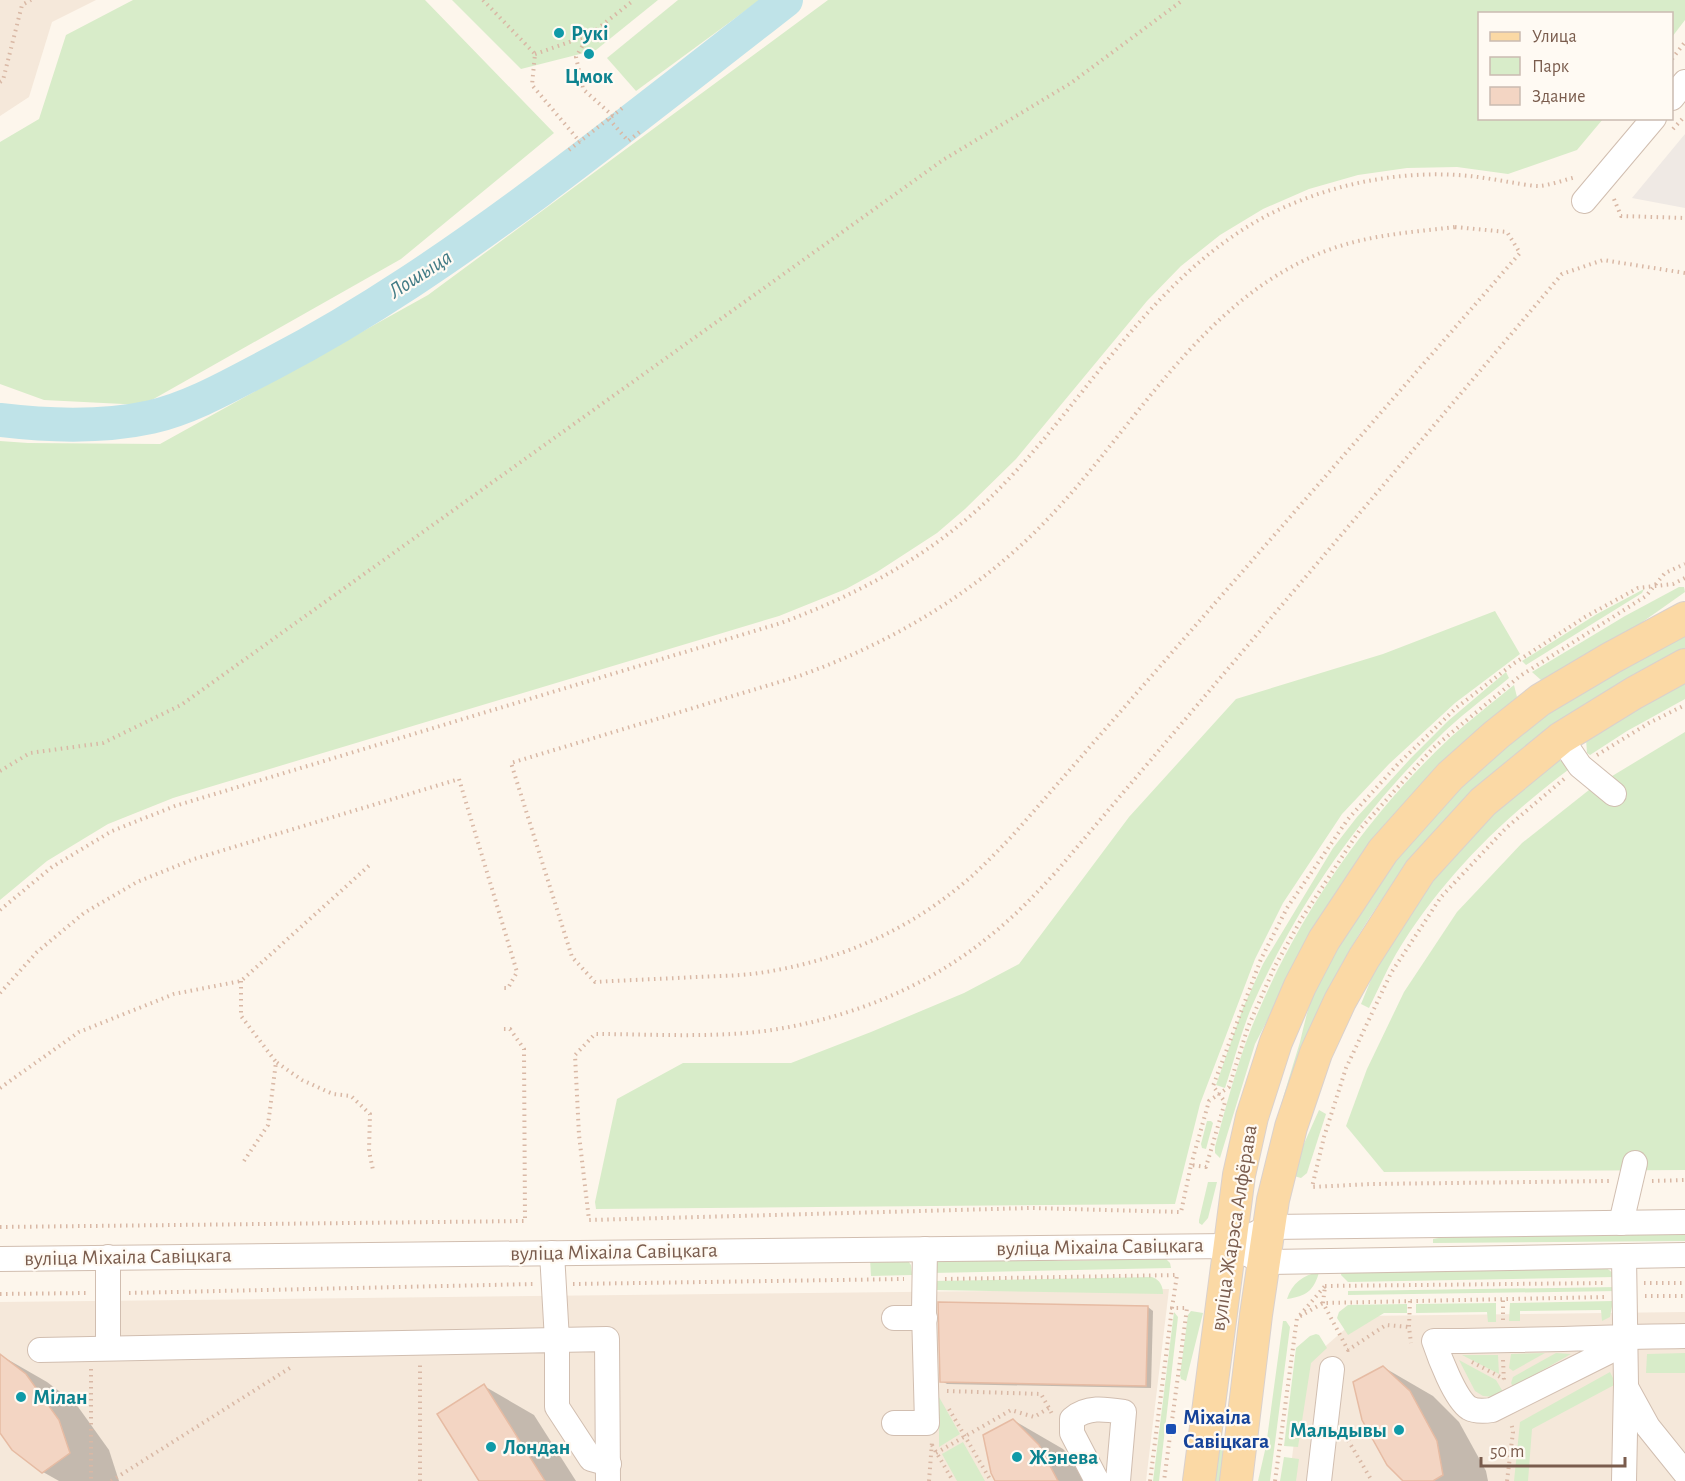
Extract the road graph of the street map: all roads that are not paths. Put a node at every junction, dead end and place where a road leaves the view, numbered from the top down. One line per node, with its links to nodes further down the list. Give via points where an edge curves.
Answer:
1 (1685, 82): 2 (street)
2 (1673, 96)
3 (1662, 125): 4 (street)
4 (1584, 201)
5 (1685, 618): 13 (main road, вуліца Жарэса Алфёрава, via 1540,700 1450,776 1383,851 1324,940 1276,1042 1252,1117)
6 (1685, 666): 7 (main road, вуліца Жарэса Алфёрава)
7 (1561, 738): 8 (street, via 1580,766); 12 (main road, вуліца Жарэса Алфёрава, via 1483,802 1420,871 1364,958 1316,1053 1290,1127)
8 (1614, 794)
9 (1632, 1172): 11 (street)
10 (1685, 1222): 11 (street, вуліца Міхаіла Савіцкага)
11 (1621, 1223): 12 (street, вуліца Міхаіла Савіцкага)
12 (1269, 1227): 13 (street, вуліца Міхаіла Савіцкага); 20 (main road, вуліца Жарэса Алфёрава)
13 (1229, 1246): 14 (street, вуліца Міхаіла Савіцкага); 20 (street, вуліца Міхаіла Савіцкага); 35 (main road, вуліца Жарэса Алфёрава)
14 (926, 1249): 15 (street, вуліца Міхаіла Савіцкага); 22 (street)
15 (552, 1253): 18 (street, вуліца Міхаіла Савіцкага); 25 (street)
16 (1685, 1255): 17 (street, вуліца Міхаіла Савіцкага)
17 (1624, 1256): 20 (street, вуліца Міхаіла Савіцкага); 24 (street)
18 (108, 1257): 19 (street, вуліца Міхаіла Савіцкага); 26 (street, via 108,1293)
19 (0, 1259)
20 (1265, 1262): 36 (main road, вуліца Жарэса Алфёрава)
21 (894, 1318): 22 (street)
22 (925, 1318): 30 (street, via 927,1423)
23 (1685, 1336): 24 (street)
24 (1624, 1337): 24 (street, via 1502,1341 1434,1341 1443,1367 1463,1402 1485,1411 1610,1351); 29 (street)
25 (557, 1340): 26 (street); 31 (street, via 557,1407 591,1459); 31 (street, via 607,1339)
26 (99, 1347): 27 (street)
27 (40, 1350)
28 (1332, 1369): 37 (street)
29 (1626, 1387): 32 (street, via 1648,1427); 38 (street)
30 (894, 1423)
31 (609, 1472)
32 (1685, 1473)
33 (1097, 1481): 34 (street, via 1071,1433 1072,1419 1082,1411 1124,1412)
34 (1118, 1481)
35 (1199, 1481)
36 (1236, 1481)
37 (1318, 1481)
38 (1624, 1481)

